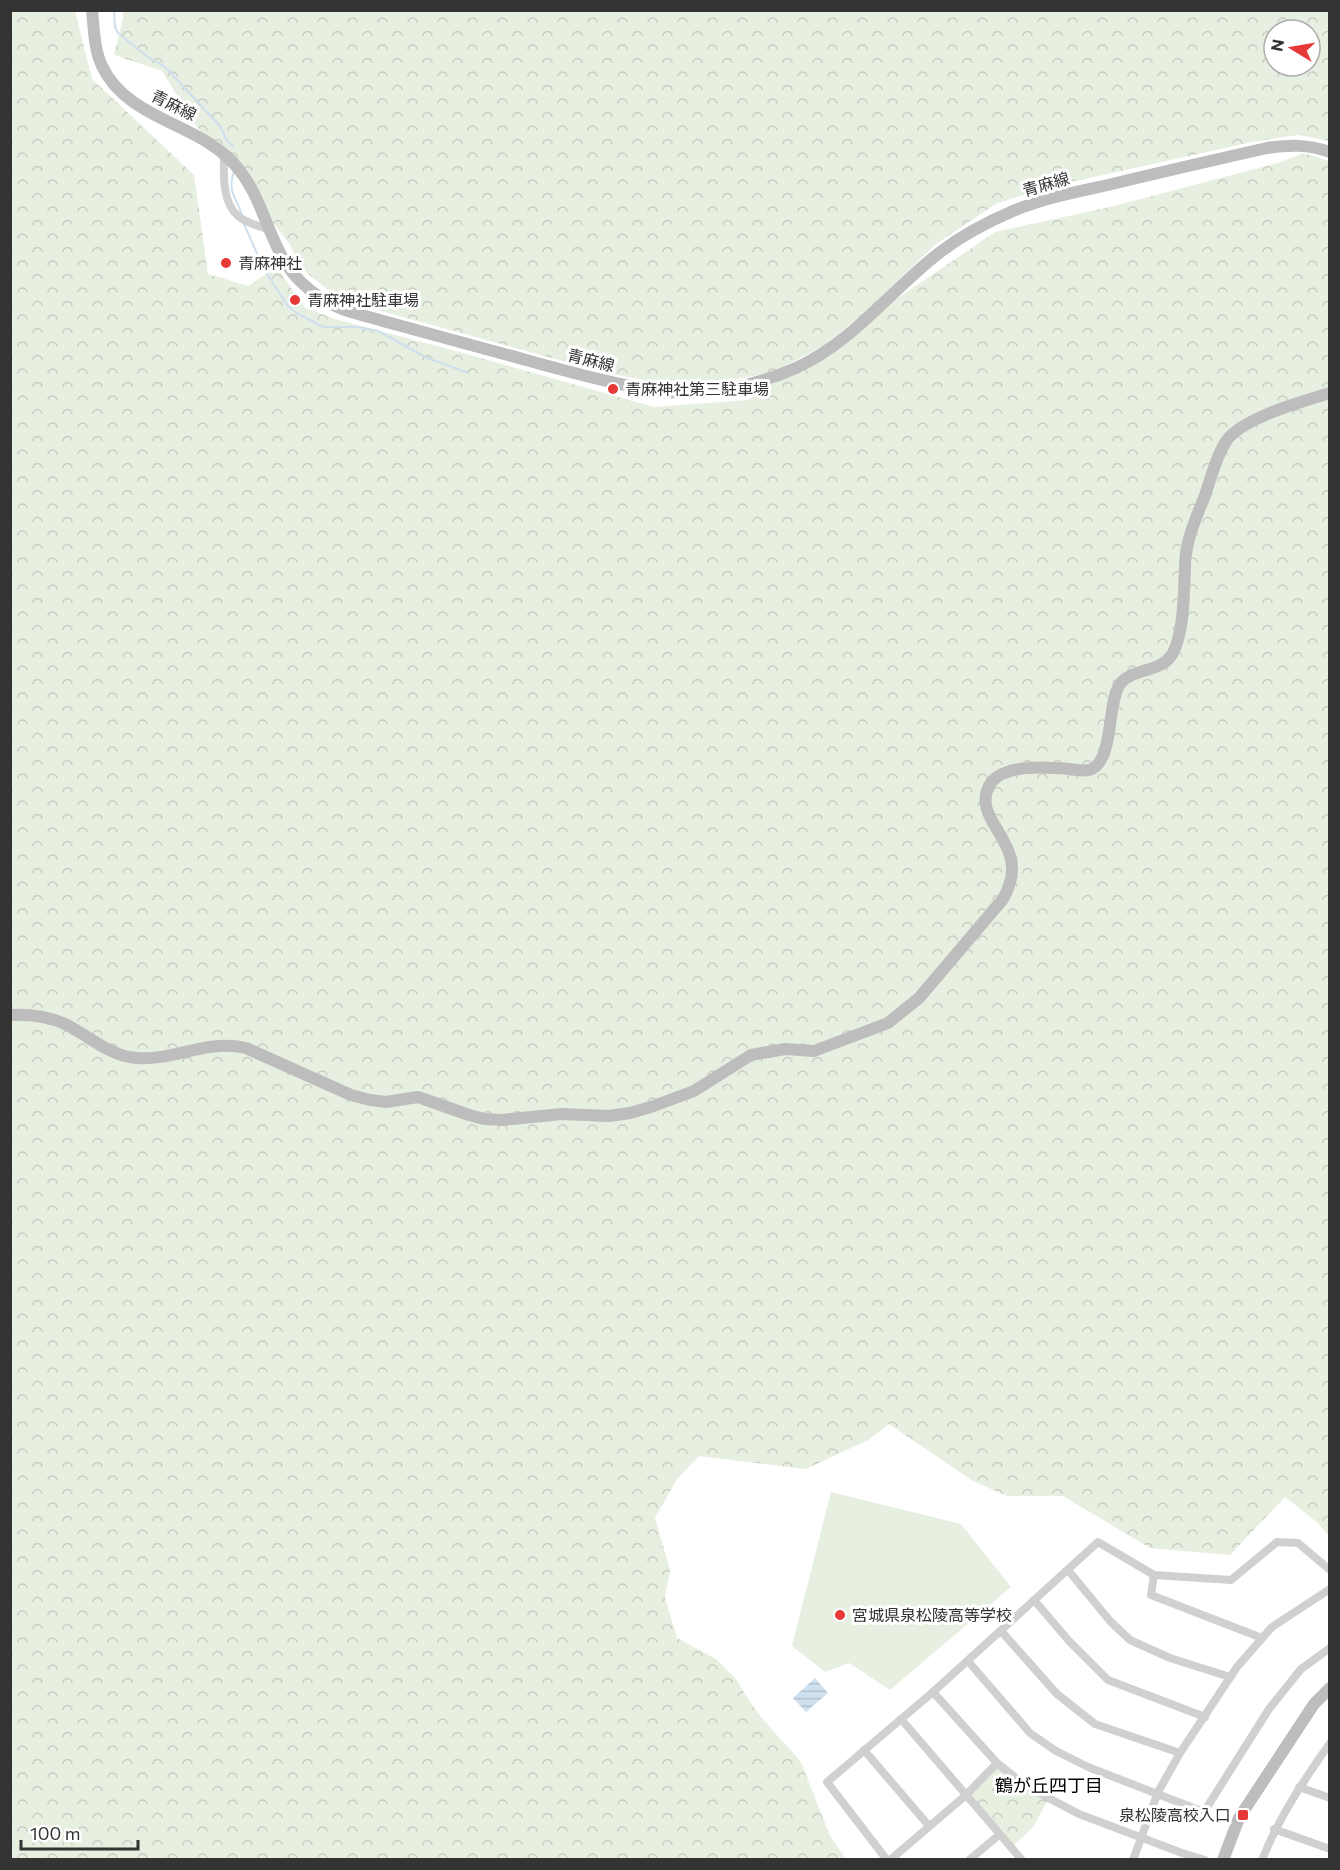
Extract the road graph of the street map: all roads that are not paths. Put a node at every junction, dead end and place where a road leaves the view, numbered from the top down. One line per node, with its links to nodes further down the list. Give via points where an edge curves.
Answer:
1 (92, 10): 2 (street, 青麻線, via 102,65 124,96)
2 (224, 152): 4 (street, 青麻線, via 250,184); 4 (street, via 224,185 237,215)
3 (1329, 152): 4 (street, 青麻線, via 1308,145 1267,148 1014,210 939,254 851,333 797,368 762,381 695,392 663,392 609,382 343,309 300,281)
4 (269, 230)
5 (1329, 393): 6 (street, via 1244,424 1226,440 1190,536 1185,556 1182,620 1172,655 1161,665 1120,684 1107,744 1093,768 1028,768 1009,771 991,782 987,810 1011,860 1009,889 919,998 888,1023 814,1051 785,1049 751,1055 694,1091 630,1113 562,1113 502,1120 469,1115 418,1097 386,1102 351,1095 232,1045 135,1058 110,1050 51,1018)
6 (10, 1015)
7 (1068, 1570): 9 (street, via 1098,1542); 11 (street); 16 (street, via 1130,1640 1170,1658)
8 (1329, 1570): 9 (street, via 1298,1543 1276,1542 1231,1580)
9 (1154, 1575): 13 (street, via 1151,1595)
10 (1329, 1589): 13 (street)
11 (1034, 1600): 12 (street); 19 (street, via 1108,1680)
12 (1001, 1631): 15 (street); 23 (street, via 1057,1694 1095,1724)
13 (1262, 1638): 16 (street)
14 (1329, 1648): 26 (street, via 1301,1669 1269,1709 1204,1812)
15 (968, 1660): 18 (street); 26 (street, via 1030,1733 1088,1767)
16 (1230, 1677): 19 (street)
17 (1329, 1688): 39 (street, via 1314,1704 1239,1818)
18 (933, 1692): 20 (street); 24 (street)
19 (1205, 1717): 23 (street)
20 (901, 1719): 22 (street); 27 (street)
21 (1329, 1743): 25 (street)
22 (864, 1750): 29 (street); 34 (street, via 827,1782)
23 (1180, 1753): 26 (street)
24 (997, 1763): 27 (street); 32 (street, via 1026,1786 1079,1814)
25 (1299, 1787): 28 (street); 30 (street)
26 (1158, 1792): 32 (street)
27 (965, 1796): 29 (street); 31 (street)
28 (1329, 1798)
29 (929, 1826): 34 (street)
30 (1274, 1829): 33 (street); 40 (street)
31 (999, 1835): 35 (street); 36 (street)
32 (1141, 1837): 37 (street); 38 (street)
33 (1329, 1849)
34 (888, 1860)
35 (969, 1860)
36 (1022, 1860)
37 (1133, 1860)
38 (1205, 1860)
39 (1223, 1860)
40 (1262, 1860)

